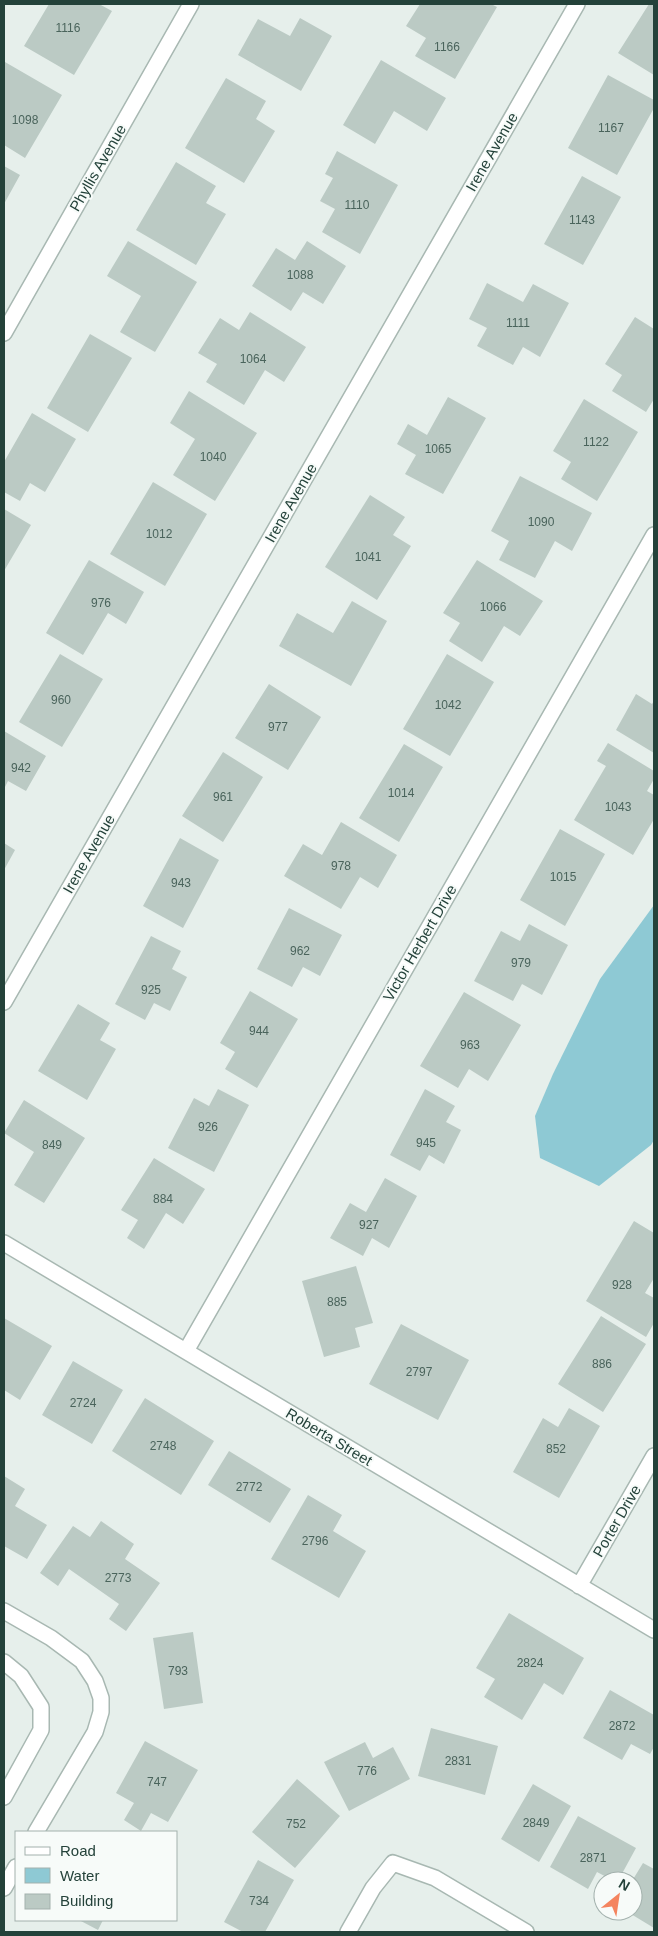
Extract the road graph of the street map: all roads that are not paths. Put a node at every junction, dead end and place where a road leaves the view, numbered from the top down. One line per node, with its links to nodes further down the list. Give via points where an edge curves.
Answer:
1 (191, 4): 3 (street, Phyllis Avenue)
2 (577, 4): 5 (street, Irene Avenue)
3 (4, 333)
4 (654, 535): 7 (street, Victor Herbert Drive)
5 (4, 1002)
6 (4, 1243): 7 (street, Roberta Street)
7 (186, 1351): 9 (street, Roberta Street)
8 (654, 1456): 9 (street, Porter Drive)
9 (579, 1586): 11 (street, Roberta Street)
10 (4, 1611): 14 (street, via 51,1638 82,1661 96,1681 101,1698 95,1732)
11 (654, 1630)
12 (4, 1662): 13 (street, via 21,1676 41,1707 41,1730)
13 (4, 1797)
14 (37, 1831)
15 (15, 1869): 16 (street)
16 (4, 1888)
17 (348, 1932): 18 (street, via 373,1888 393,1863 435,1878)
18 (526, 1932)

